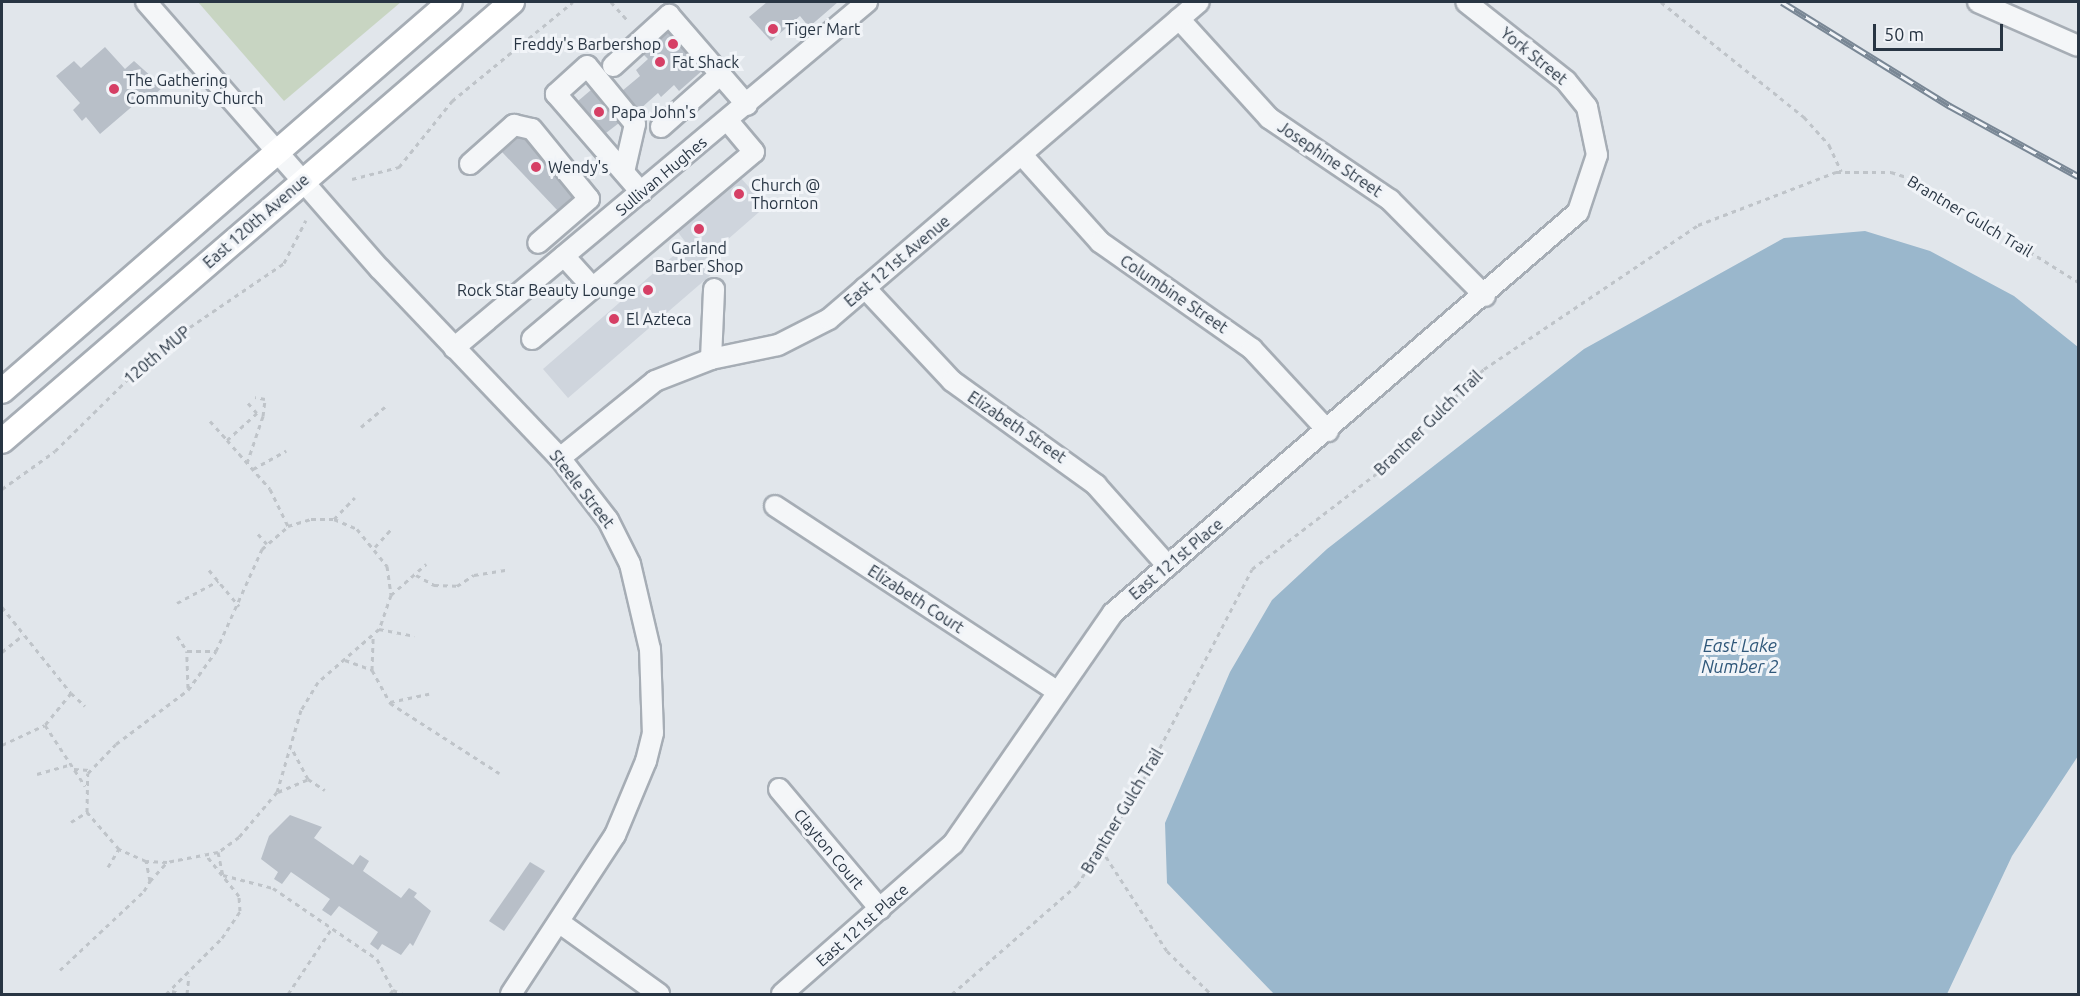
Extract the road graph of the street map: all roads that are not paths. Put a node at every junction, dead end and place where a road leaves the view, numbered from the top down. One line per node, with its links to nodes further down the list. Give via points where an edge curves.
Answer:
1 (146, 2): 15 (street)
2 (450, 2): 15 (main road)
3 (512, 2): 20 (main road, East 120th Avenue)
4 (867, 2): 12 (street, Sullivan Hughes)
5 (1199, 2): 8 (street, East 121st Avenue)
6 (1466, 2): 17 (street, York Street, via 1576,91 1592,120)
7 (1978, 2): 9 (street)
8 (1179, 19): 16 (street, East 121st Avenue); 27 (street, Josephine Street, via 1269,118 1390,200)
9 (2079, 46)
10 (612, 66): 11 (street, via 669,15)
11 (721, 74): 12 (street); 14 (street)
12 (747, 105): 13 (street, Sullivan Hughes)
13 (728, 121): 21 (street, Sullivan Hughes); 24 (street, via 754,152)
14 (661, 127)
15 (278, 150): 20 (street); 31 (main road)
16 (1022, 155): 25 (street, East 121st Avenue); 32 (street, Columbine Street, via 1100,242 1252,350)
17 (1597, 155): 27 (street, East 121st Place, via 1591,187 1578,212)
18 (470, 164): 22 (street, via 514,125 532,129 589,199)
19 (624, 172): 19 (street, via 556,94 587,66 635,124); 21 (street)
20 (304, 180): 29 (street, Steele Street); 33 (main road, East 120th Avenue)
21 (641, 192): 23 (street, Sullivan Hughes)
22 (537, 243)
23 (564, 256): 24 (street); 29 (street, Sullivan Hughes)
24 (593, 288): 28 (street)
25 (865, 288): 30 (street, East 121st Avenue, via 796,338); 36 (street, Elizabeth Street, via 952,381 1096,485)
26 (714, 289): 30 (street)
27 (1485, 296): 32 (street, East 121st Place)
28 (532, 339)
29 (454, 348): 34 (street, Steele Street)
30 (711, 359): 34 (street, East 121st Avenue, via 639,390)
31 (2, 391)
32 (1328, 431): 36 (street, East 121st Place)
33 (2, 441)
34 (560, 458): 40 (street, Steele Street, via 608,520 630,564 650,649 653,733 639,784 615,835)
35 (775, 506): 37 (street, Elizabeth Court)
36 (1168, 566): 37 (street, East 121st Place, via 1095,634)
37 (1057, 691): 39 (street, East 121st Place, via 953,844)
38 (779, 789): 39 (street, Clayton Court)
39 (880, 909): 43 (street, East 121st Place)
40 (560, 924): 41 (street, Steele Street); 42 (street)
41 (512, 994)
42 (659, 994)
43 (782, 994)

